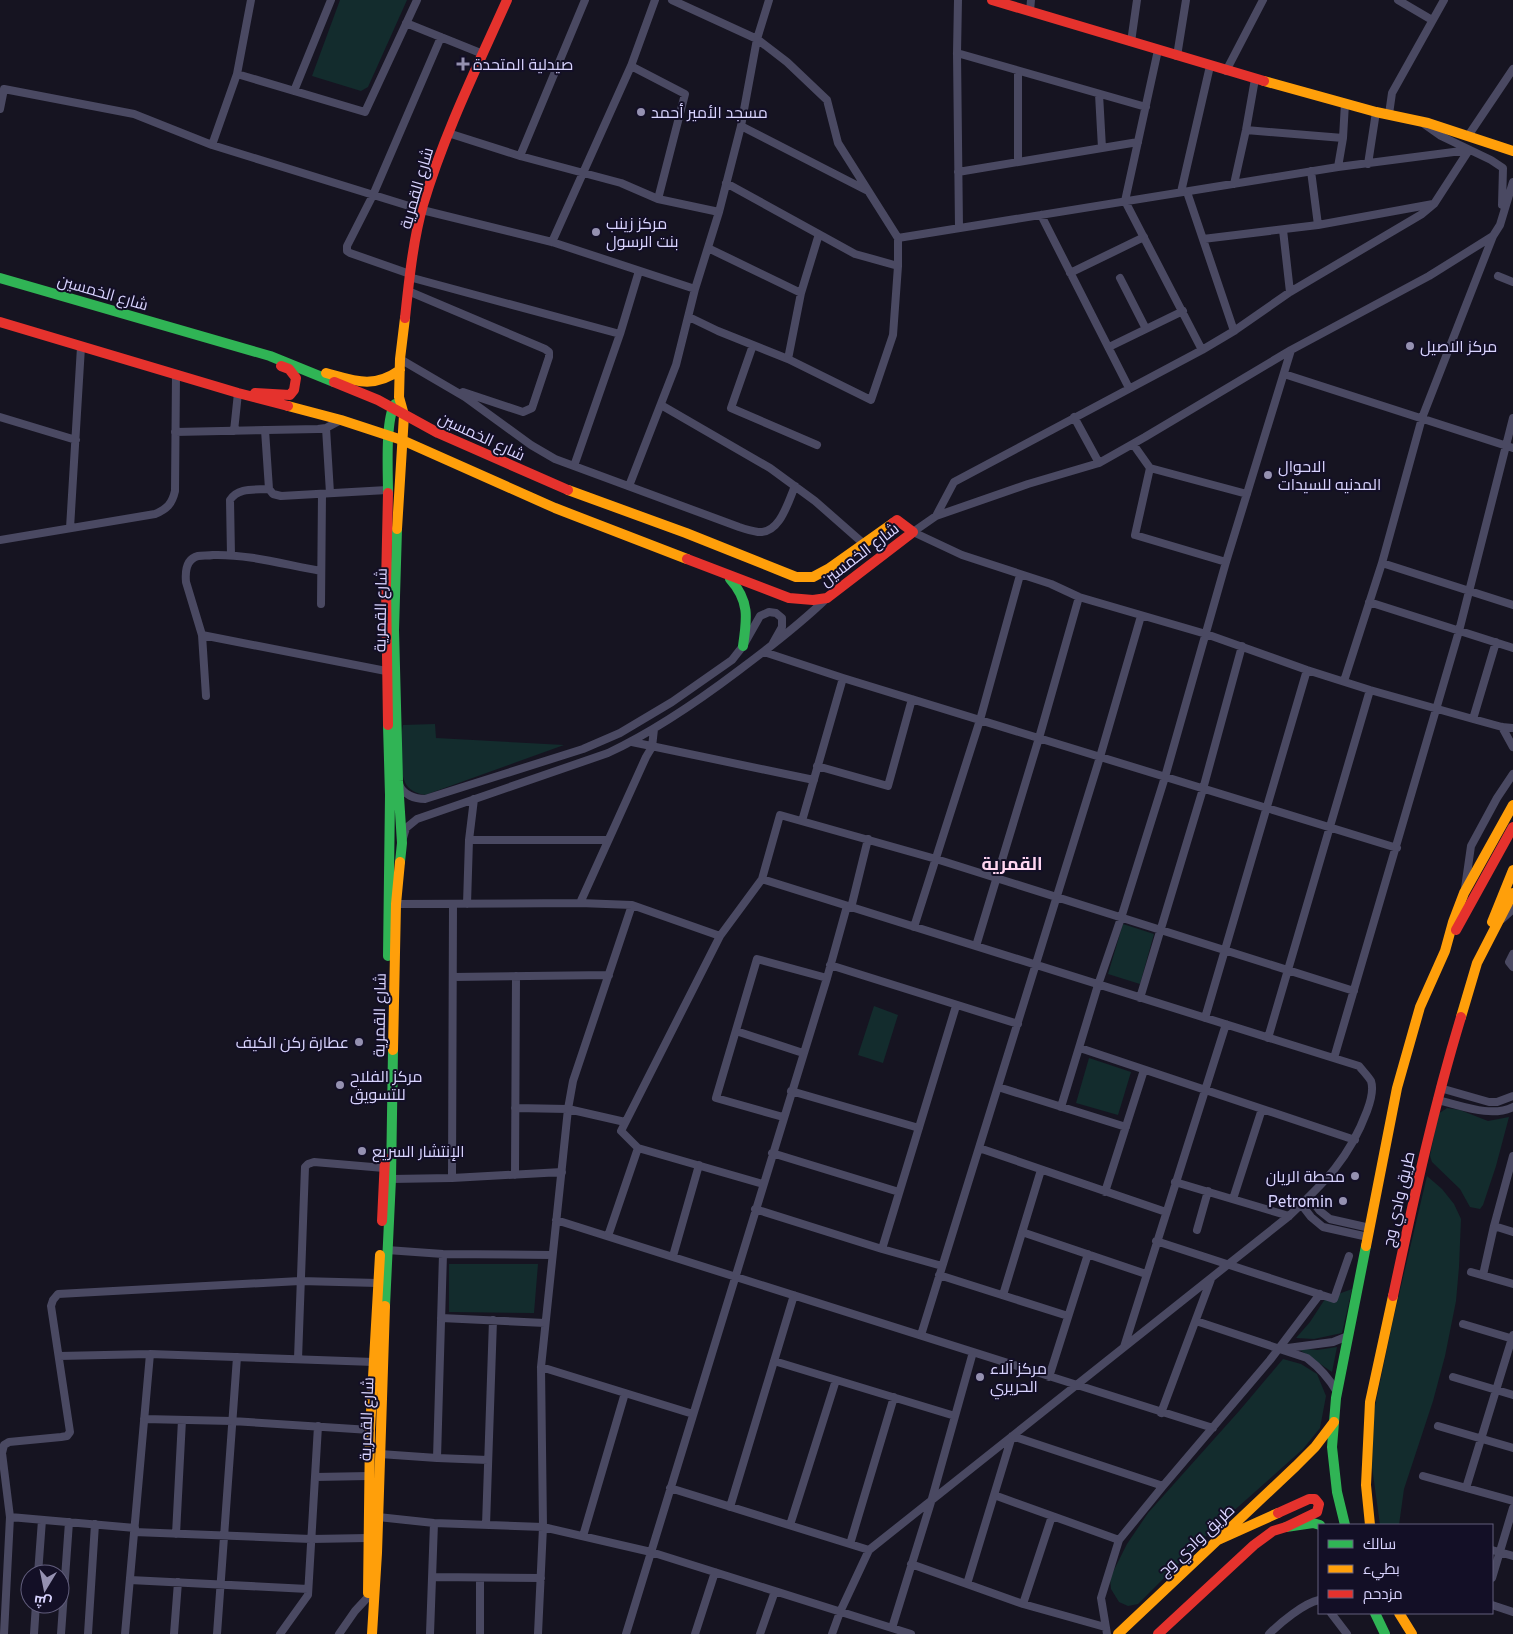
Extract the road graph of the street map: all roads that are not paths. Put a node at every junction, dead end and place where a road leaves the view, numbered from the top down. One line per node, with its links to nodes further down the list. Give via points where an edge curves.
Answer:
1 (251, 0): 32 (street)
2 (331, 0): 34 (street)
3 (417, 0): 19 (street)
4 (506, 0): 24 (street, شارع القمرية)
5 (585, 0): 52 (street)
6 (655, 0): 27 (street)
7 (672, 0): 21 (street)
8 (769, 0): 21 (street)
9 (958, 0): 25 (street)
10 (992, 0): 17 (street)
11 (1031, 0): 17 (street)
12 (1137, 0): 22 (street)
13 (1186, 0): 26 (street)
14 (1263, 0): 30 (street)
15 (1398, 0): 18 (street)
16 (1444, 0): 18 (street)
17 (1030, 11): 22 (street)
18 (1432, 20): 40 (street, via 1392,92)
19 (406, 23): 20 (street); 34 (street, via 365,112)
20 (441, 37): 24 (street); 64 (street)
21 (757, 40): 42 (street); 62 (street, via 787,62 827,100 838,143)
22 (1131, 42): 23 (street)
23 (1158, 50): 26 (street); 37 (street)
24 (483, 54): 44 (street, شارع القمرية)
25 (957, 54): 31 (street); 57 (street)
26 (1177, 56): 28 (street)
27 (631, 66): 58 (street); 65 (street, via 685,94)
28 (1210, 66): 30 (street); 63 (street)
29 (1513, 69): 45 (street)
30 (1226, 70): 33 (street)
31 (1018, 71): 35 (street); 53 (street)
32 (237, 74): 34 (street); 48 (street)
33 (1255, 79): 36 (street); 43 (street)
34 (294, 91)
35 (1099, 94): 37 (street); 49 (street)
36 (1345, 103): 39 (street); 46 (street)
37 (1146, 107): 47 (street)
38 (0, 108): 48 (street, via 4,89 134,114)
39 (1376, 112): 40 (street); 54 (street)
40 (1390, 114): 41 (street)
41 (1422, 123): 45 (street); 50 (street)
42 (741, 126): 60 (street); 62 (street)
43 (1246, 130): 46 (street); 61 (street)
44 (448, 133): 52 (street); 68 (street, شارع القمرية)
45 (1468, 136): 51 (street)
46 (1343, 138): 55 (street)
47 (1138, 142): 49 (street); 66 (street)
48 (212, 145): 64 (street)
49 (1102, 148): 53 (street)
50 (1469, 150): 54 (street); 67 (street); 71 (street, via 1503,168)
51 (1513, 151)
52 (520, 156): 58 (street)
53 (1018, 162): 57 (street)
54 (1368, 164): 55 (street)
55 (1338, 167): 56 (street)
56 (1311, 171): 61 (street); 72 (street)
57 (958, 172): 73 (street)
58 (583, 173): 65 (street, via 621,183); 80 (street)
59 (1513, 182): 71 (street)
60 (726, 183): 69 (street); 75 (street)
61 (1234, 184): 63 (street)
62 (867, 190): 78 (street)
63 (1184, 192): 66 (street); 79 (street)
64 (373, 195): 68 (street); 85 (street, via 347,251)
65 (658, 198): 69 (street)
66 (1125, 201): 70 (street); 77 (street)
67 (1434, 204): 72 (street); 92 (street)
68 (422, 210): 80 (street); 85 (street, شارع القمرية)
69 (719, 212): 81 (street)
70 (1041, 215): 73 (street); 84 (street)
71 (1500, 224): 76 (street)
72 (1318, 225): 74 (street)
73 (958, 228): 78 (street)
74 (1283, 230): 79 (street); 92 (street)
75 (819, 234): 82 (street, via 854,254); 93 (street)
76 (1493, 236): 105 (street, via 1429,276); 122 (street)
77 (1144, 237): 84 (street); 94 (street)
78 (898, 238): 82 (street)
79 (1203, 239): 98 (street)
80 (552, 242): 83 (street)
81 (708, 248): 90 (street); 93 (street)
82 (898, 266): 107 (street, via 893,335 871,400)
83 (639, 271): 90 (street); 99 (street)
84 (1070, 273): 103 (street)
85 (409, 275): 91 (street, شارع القمرية); 99 (street)
86 (1498, 276): 89 (street)
87 (0, 278): 101 (street, شارع الخمسين)
88 (1120, 278): 97 (street)
89 (1513, 282)
90 (695, 289): 95 (street)
91 (408, 291): 106 (street, شارع القمرية); 112 (street, via 549,352 529,411 523,412)
92 (1290, 292): 98 (street)
93 (801, 293): 107 (street)
94 (1183, 311): 97 (street); 104 (street)
95 (689, 317): 100 (street); 117 (street)
96 (0, 322): 102 (street, شارع الخمسين)
97 (1146, 329): 103 (street)
98 (1234, 331): 104 (street)
99 (620, 334): 136 (street)
100 (753, 345): 107 (street); 133 (street, via 732,408)
101 (238, 347): 108 (street, شارع الخمسين); 114 (street, via 289,369 296,378 296,384 290,395)
102 (81, 348): 110 (street, شارع الخمسين); 130 (street)
103 (1109, 348): 113 (street)
104 (1202, 350): 113 (street)
105 (1291, 350): 111 (street); 132 (street)
106 (400, 358): 109 (street, شارع القمرية); 112 (street)
107 (788, 359)
108 (297, 367): 109 (street, via 367,383 380,382); 118 (street, شارع الخمسين, via 378,400)
109 (400, 370): 116 (street, شارع القمرية)
110 (176, 374): 114 (street, شارع الخمسين); 128 (street)
111 (1284, 374): 122 (street); 143 (street)
112 (449, 387): 136 (street, via 531,445)
113 (1129, 388): 121 (street)
114 (227, 390): 115 (street, شارع الخمسين)
115 (238, 393): 124 (street, شارع الخمسين); 127 (street)
116 (399, 397): 118 (street, شارع القمرية); 119 (street, شارع القمرية)
117 (661, 406): 138 (street); 139 (street, via 770,468)
118 (392, 409): 119 (street, شارع الخمسين); 129 (street)
119 (404, 415): 131 (street, شارع القمرية); 148 (street, شارع الخمسين, via 556,486 796,577 813,577)
120 (0, 417): 130 (street)
121 (1074, 417): 135 (street); 144 (street, via 954,482)
122 (1422, 418): 134 (street); 151 (street)
123 (1513, 418): 134 (street)
124 (342, 420): 125 (street); 129 (street, شارع الخمسين)
125 (326, 428): 126 (street); 142 (street)
126 (265, 430): 127 (street); 140 (street)
127 (234, 431): 128 (street)
128 (176, 432): 145 (street, via 175,491 166,509 155,514)
129 (389, 436): 131 (street, شارع الخمسين); 141 (street)
130 (76, 440): 145 (street)
131 (402, 440): 153 (street, شارع الخمسين, via 555,508); 192 (street, شارع القمرية, via 394,630)
132 (1133, 444): 135 (street); 137 (street)
133 (817, 445)
134 (1509, 447): 155 (street)
135 (1099, 463): 144 (street)
136 (574, 466): 138 (street)
137 (1150, 468): 143 (street); 150 (street, via 1135,535)
138 (629, 486): 139 (street, via 760,532 777,525)
139 (795, 486): 148 (street)
140 (269, 489): 142 (street, via 281,496); 149 (street, via 240,491 230,500)
141 (388, 490): 142 (street); 171 (street)
142 (326, 493): 152 (street)
143 (1247, 494): 150 (street)
144 (936, 516): 146 (street)
145 (70, 528): 147 (street)
146 (913, 532): 148 (street, شارع الخمسين, via 897,520); 154 (street, via 962,555); 157 (street, شارع الخمسين)
147 (0, 540)
148 (864, 544)
149 (231, 555): 152 (street); 164 (street, via 198,556 186,565 186,582)
150 (1226, 562): 163 (street)
151 (1382, 563): 155 (street); 158 (street)
152 (321, 571): 159 (street)
153 (726, 574): 157 (street, شارع الخمسين, via 789,598); 166 (street, via 740,587 745,600 747,614)
154 (1020, 575): 156 (street); 179 (street)
155 (1470, 591): 160 (street); 162 (street)
156 (1079, 597): 161 (street); 183 (street)
157 (827, 598): 169 (street)
158 (1369, 602): 162 (street); 173 (street)
159 (321, 604)
160 (1513, 605)
161 (1141, 616): 163 (street); 187 (street)
162 (1459, 630): 165 (street); 177 (street)
163 (1206, 634): 167 (street); 190 (street)
164 (202, 635): 171 (street); 175 (street)
165 (1496, 642): 168 (street); 178 (street)
166 (743, 646): 169 (street, via 760,616 776,613 782,618 782,627); 192 (street, via 732,660 672,702 620,733 582,749 425,799 410,796)
167 (1242, 646): 170 (street); 193 (street)
168 (1513, 648)
169 (764, 652): 172 (street); 182 (street)
170 (1307, 670): 173 (street); 196 (street)
171 (386, 671): 271 (street, via 390,796)
172 (843, 678): 176 (street); 188 (street)
173 (1344, 681): 174 (street)
174 (1370, 690): 177 (street); 199 (street)
175 (206, 696)
176 (912, 699): 179 (street); 188 (street, via 888,786)
177 (1436, 710): 178 (street); 204 (street)
178 (1473, 719): 180 (street)
179 (980, 720): 183 (street); 205 (street)
180 (1502, 727): 181 (street); 186 (street)
181 (1513, 728)
182 (654, 729): 184 (street); 185 (street)
183 (1039, 738): 187 (street); 207 (street)
184 (632, 742): 185 (street); 194 (street)
185 (652, 747): 191 (street); 202 (street)
186 (1513, 747)
187 (1100, 757): 190 (street); 211 (street)
188 (817, 766): 191 (street)
189 (1513, 774): 209 (street, via 1471,846)
190 (1165, 777): 193 (street); 219 (street)
191 (814, 780): 197 (street)
192 (398, 781): 203 (street, شارع القمرية)
193 (1203, 789): 196 (street); 222 (street)
194 (474, 799): 201 (street); 203 (street, via 417,819 406,828)
195 (1513, 805): 209 (street, طريق وادي وج)
196 (1267, 808): 199 (street); 225 (street)
197 (802, 821): 200 (street); 208 (street, via 780,815)
198 (1513, 827): 226 (street)
199 (1330, 828): 204 (street); 232 (street)
200 (868, 839): 205 (street); 217 (street)
201 (469, 840): 202 (street); 215 (street)
202 (608, 840): 212 (street)
203 (402, 842): 213 (street, شارع القمرية)
204 (1396, 848): 238 (street)
205 (936, 859): 207 (street); 221 (street)
206 (1513, 870): 229 (street)
207 (997, 878): 211 (street); 224 (street)
208 (762, 880): 217 (street); 223 (street)
209 (1464, 893): 226 (street, طريق وادي وج)
210 (1513, 893): 220 (street, طريق وادي وج)
211 (1056, 896): 219 (street); 230 (street)
212 (580, 903): 215 (street); 216 (street)
213 (396, 904): 214 (street); 275 (street, شارع القمرية)
214 (452, 904): 215 (street); 235 (street)
215 (467, 904)
216 (632, 905): 223 (street); 233 (street)
217 (849, 907): 221 (street); 228 (street)
218 (1513, 909): 220 (street)
219 (1122, 918): 222 (street); 237 (street)
220 (1499, 922): 229 (street, طريق وادي وج)
221 (914, 927): 224 (street)
222 (1161, 930): 225 (street); 239 (street)
223 (720, 936): 262 (street)
224 (976, 946): 230 (street)
225 (1225, 950): 232 (street); 241 (street)
226 (1445, 951): 294 (street, طريق وادي وج, via 1420,1006 1397,1088)
227 (1513, 954): 231 (street, via 1509,962)
228 (830, 964): 236 (street); 240 (street)
229 (1477, 964): 251 (street, طريق وادي وج)
230 (1036, 965): 237 (street); 242 (street)
231 (1513, 967)
232 (1288, 970): 238 (street); 245 (street)
233 (609, 975): 234 (street); 259 (street, via 573,1082)
234 (516, 976): 235 (street); 258 (street)
235 (453, 977): 276 (street)
236 (827, 978): 244 (street, via 757,959); 247 (street)
237 (1098, 985): 239 (street); 246 (street)
238 (1354, 991): 248 (street)
239 (1140, 998): 241 (street)
240 (956, 1006): 242 (street); 264 (street)
241 (1205, 1018): 243 (street)
242 (1018, 1024): 250 (street)
243 (1226, 1024): 245 (street); 252 (street)
244 (736, 1031): 247 (street); 261 (street, via 716,1098)
245 (1268, 1038): 248 (street)
246 (1080, 1048): 249 (street); 256 (street)
247 (803, 1053): 253 (street)
248 (1334, 1058): 265 (street, via 1359,1066 1371,1082 1371,1099)
249 (1144, 1070): 252 (street); 263 (street)
250 (998, 1087): 256 (street); 267 (street)
251 (1440, 1088): 254 (street, via 1489,1102); 255 (street, طريق وادي وج)
252 (1204, 1090): 260 (street); 278 (street)
253 (791, 1091): 261 (street); 264 (street)
254 (1513, 1096)
255 (1437, 1100): 257 (street, via 1491,1112); 383 (street, طريق وادي وج, via 1370,1402 1366,1485)
256 (1062, 1107): 263 (street)
257 (1513, 1107)
258 (515, 1108): 259 (street); 274 (street)
259 (568, 1109): 262 (street); 273 (street)
260 (1262, 1109): 265 (street); 284 (street)
261 (783, 1117): 268 (street)
262 (625, 1122): 266 (street, via 621,1131)
263 (1126, 1127): 281 (street)
264 (919, 1128): 280 (street)
265 (1355, 1140): 283 (street, via 1336,1169)
266 (638, 1148): 270 (street); 295 (street)
267 (979, 1148): 272 (street); 305 (street)
268 (772, 1153): 279 (street); 280 (street)
269 (1513, 1156): 277 (street)
270 (699, 1165): 279 (street); 302 (street)
271 (384, 1168): 312 (street, via 314,1162 305,1167); 313 (street)
272 (1041, 1170): 281 (street); 292 (street)
273 (562, 1172): 274 (street); 289 (street)
274 (515, 1175): 276 (street)
275 (391, 1178): 276 (street); 298 (street, شارع القمرية)
276 (452, 1178)
277 (1509, 1180): 290 (street)
278 (1175, 1182): 282 (street); 287 (street)
279 (763, 1184): 286 (street)
280 (899, 1192): 297 (street)
281 (1105, 1192): 287 (street)
282 (1208, 1192): 284 (street); 291 (street)
283 (1310, 1197): 285 (street); 294 (street, via 1330,1219)
284 (1233, 1199): 288 (street)
285 (1302, 1204): 288 (street); 294 (street, via 1322,1227)
286 (755, 1209): 297 (street); 310 (street)
287 (1166, 1212): 296 (street)
288 (1289, 1216): 304 (street)
289 (556, 1220): 295 (street); 301 (street)
290 (1494, 1226): 293 (street); 309 (street)
291 (1197, 1230)
292 (1022, 1232): 300 (street); 317 (street)
293 (1513, 1232)
294 (1369, 1233): 325 (street, طريق وادي وج)
295 (608, 1236): 302 (street)
296 (1156, 1241): 304 (street); 307 (street)
297 (882, 1249): 305 (street)
298 (387, 1250): 299 (street); 360 (street, شارع القمرية)
299 (443, 1254): 301 (street); 319 (street)
300 (1088, 1254): 307 (street); 318 (street)
301 (552, 1255): 322 (street)
302 (673, 1256): 310 (street)
303 (1349, 1256): 315 (street, via 1334,1299)
304 (1228, 1264): 311 (street); 315 (street)
305 (942, 1266): 308 (street)
306 (1471, 1272): 309 (street)
307 (1146, 1274): 327 (street)
308 (939, 1275): 317 (street); 324 (street)
309 (1483, 1275): 314 (street)
310 (735, 1276): 316 (street); 347 (street)
311 (1211, 1277): 321 (street); 327 (street)
312 (300, 1281): 313 (street); 331 (street, via 58,1294 51,1306); 333 (street)
313 (378, 1283): 335 (street)
314 (1513, 1284)
315 (1320, 1294): 328 (street)
316 (794, 1295): 324 (street); 334 (street)
317 (1004, 1295): 318 (street)
318 (1068, 1316): 337 (street)
319 (441, 1318): 320 (street); 361 (street)
320 (493, 1320): 322 (street); 362 (street)
321 (1196, 1321): 328 (street); 346 (street)
322 (545, 1323): 336 (street)
323 (1463, 1324): 326 (street)
324 (921, 1335): 329 (street)
325 (1348, 1336): 328 (street, via 1334,1342); 342 (street, طريق وادي وج)
326 (1513, 1337): 341 (street)
327 (1124, 1347): 340 (street)
328 (1279, 1350): 342 (street, via 1307,1358 1320,1368); 355 (street)
329 (973, 1352): 337 (street); 348 (street)
330 (150, 1354): 331 (street); 332 (street); 349 (street)
331 (58, 1356): 375 (street, via 70,1432 61,1437 9,1442 4,1446 2,1454)
332 (236, 1357): 333 (street); 351 (street)
333 (298, 1359): 335 (street)
334 (774, 1361): 339 (street); 372 (street)
335 (374, 1362): 356 (street)
336 (540, 1367): 343 (street); 386 (street)
337 (1048, 1377): 340 (street)
338 (1453, 1377): 341 (street)
339 (836, 1380): 345 (street); 385 (street)
340 (1075, 1386): 346 (street); 357 (street)
341 (1496, 1390): 344 (street); 358 (street)
342 (1337, 1392): 352 (street, طريق وادي وج)
343 (625, 1393): 347 (street); 391 (street)
344 (1513, 1395)
345 (894, 1397): 348 (street); 396 (street)
346 (1161, 1413): 355 (street)
347 (693, 1414): 367 (street)
348 (955, 1416): 370 (street)
349 (144, 1419): 350 (street); 388 (street)
350 (182, 1420): 351 (street); 389 (street)
351 (232, 1421): 353 (street); 390 (street)
352 (1334, 1422): 382 (street, طريق وادي وج, via 1332,1447); 395 (street, طريق وادي وج, via 1315,1447)
353 (318, 1426): 356 (street); 365 (street)
354 (1438, 1426): 358 (street)
355 (1213, 1428): 366 (street)
356 (370, 1430): 363 (street)
357 (1012, 1436): 366 (street); 369 (street); 370 (street)
358 (1481, 1439): 359 (street); 368 (street)
359 (1513, 1448)
360 (380, 1454): 361 (street); 376 (street, شارع القمرية)
361 (437, 1458): 362 (street)
362 (488, 1460): 384 (street)
363 (369, 1476): 365 (street); 392 (street)
364 (1423, 1476): 368 (street)
365 (315, 1477): 393 (street)
366 (1163, 1486): 394 (street)
367 (670, 1488): 372 (street); 399 (street)
368 (1466, 1488): 371 (street)
369 (994, 1495): 374 (street); 410 (street)
370 (931, 1502): 397 (street); 402 (street)
371 (1513, 1502)
372 (730, 1507): 385 (street)
373 (1513, 1508): 398 (street)
374 (1052, 1516): 394 (street); 417 (street)
375 (10, 1517): 377 (street); 412 (street)
376 (378, 1517): 379 (street); 438 (street, شارع القمرية)
377 (42, 1520): 378 (street); 401 (street)
378 (69, 1522): 380 (street); 430 (street)
379 (434, 1523): 384 (street); 405 (street)
380 (95, 1524): 388 (street); 431 (street)
381 (1318, 1524): 387 (street)
382 (1345, 1524)
383 (1369, 1524)
384 (486, 1525): 386 (street)
385 (790, 1525): 396 (street)
386 (543, 1527): 391 (street); 407 (street)
387 (1286, 1527): 395 (street, via 1317,1512 1320,1507 1318,1501 1309,1499); 448 (street, via 1273,1531 1254,1545)
388 (134, 1530): 389 (street); 408 (street)
389 (176, 1534): 390 (street)
390 (224, 1536): 393 (street); 411 (street)
391 (583, 1536): 399 (street)
392 (368, 1538): 393 (street); 415 (street)
393 (311, 1539): 413 (street)
394 (1119, 1540): 426 (street, via 1101,1598)
395 (1218, 1540): 447 (street, طريق وادي وج)
396 (850, 1544): 397 (street)
397 (869, 1550): 419 (street)
398 (1496, 1551): 400 (street); 403 (street)
399 (651, 1552): 404 (street); 442 (street)
400 (1513, 1556)
401 (39, 1564)
402 (911, 1564): 410 (street); 425 (street)
403 (1493, 1571)
404 (715, 1572): 414 (street); 443 (street)
405 (433, 1577): 406 (street); 439 (street)
406 (480, 1578): 407 (street); 440 (street)
407 (541, 1578): 441 (street)
408 (130, 1580): 409 (street); 432 (street)
409 (178, 1582): 411 (street); 433 (street)
410 (967, 1584): 417 (street)
411 (220, 1585): 413 (street); 434 (street)
412 (3, 1586): 428 (street)
413 (308, 1589): 435 (street, via 308,1595)
414 (775, 1591): 419 (street); 444 (street)
415 (368, 1597): 436 (street); 437 (street)
416 (1318, 1600): 449 (street, via 1279,1624)
417 (1024, 1604): 426 (street)
418 (1493, 1605): 420 (street)
419 (840, 1612): 425 (street); 445 (street)
420 (1513, 1612)
421 (35, 1614): 429 (street)
422 (1333, 1614): 450 (street)
423 (1375, 1614): 451 (street)
424 (1400, 1614): 452 (street)
425 (892, 1628): 427 (street)
426 (1106, 1630)
427 (902, 1633): 446 (street)
428 (4, 1634)
429 (34, 1634)
430 (62, 1634)
431 (88, 1634)
432 (125, 1634)
433 (174, 1634)
434 (217, 1634)
435 (280, 1634)
436 (339, 1634)
437 (367, 1634)
438 (372, 1634)
439 (430, 1634)
440 (480, 1634)
441 (538, 1634)
442 (626, 1634)
443 (695, 1634)
444 (760, 1634)
445 (832, 1634)
446 (911, 1634)
447 (1118, 1634)
448 (1158, 1634)
449 (1269, 1634)
450 (1347, 1634)
451 (1385, 1634)
452 (1412, 1634)

